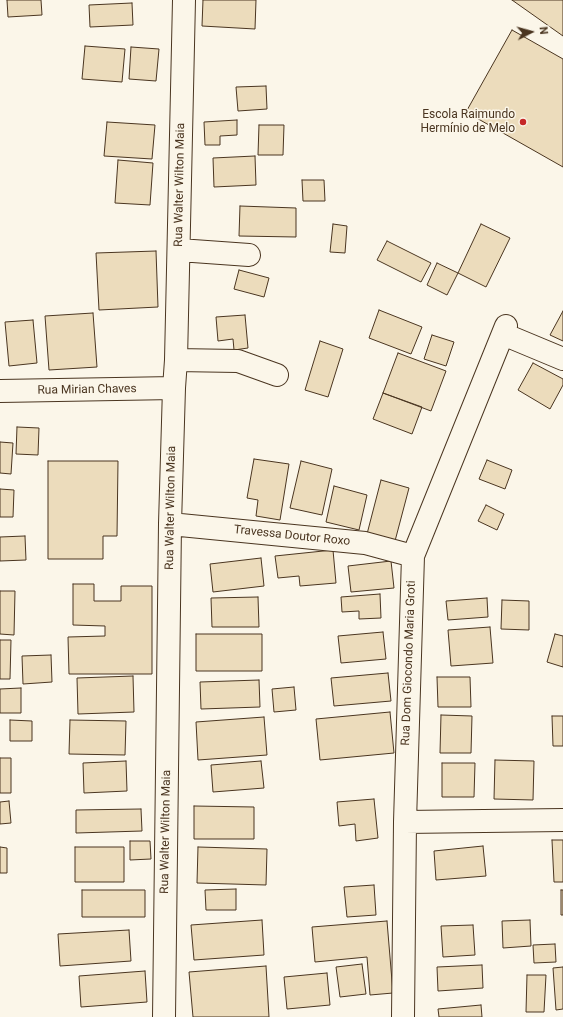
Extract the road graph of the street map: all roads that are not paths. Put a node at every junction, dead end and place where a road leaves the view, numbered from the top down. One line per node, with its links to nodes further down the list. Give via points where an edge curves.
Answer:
1 (184, 0): 2 (street, Rua Walter Wilton Maia)
2 (179, 250): 3 (street); 5 (street, Rua Walter Wilton Maia)
3 (249, 255)
4 (563, 359): 10 (street, Rua Dom Giocondo Maria Groti, via 504,330)
5 (176, 360): 6 (street, via 238,361); 7 (street, Rua Walter Wilton Maia)
6 (277, 375)
7 (174, 388): 8 (street, Rua Mirian Chaves); 9 (street, Rua Walter Wilton Maia)
8 (0, 391)
9 (170, 524): 10 (street, Travessa Doutor Roxo, via 365,543); 13 (street, Rua Walter Wilton Maia)
10 (413, 556): 12 (street, Rua Dom Giocondo Maria Groti)
11 (563, 820): 12 (street)
12 (405, 822): 14 (street, Rua Dom Giocondo Maria Groti)
13 (164, 1017)
14 (403, 1017)

